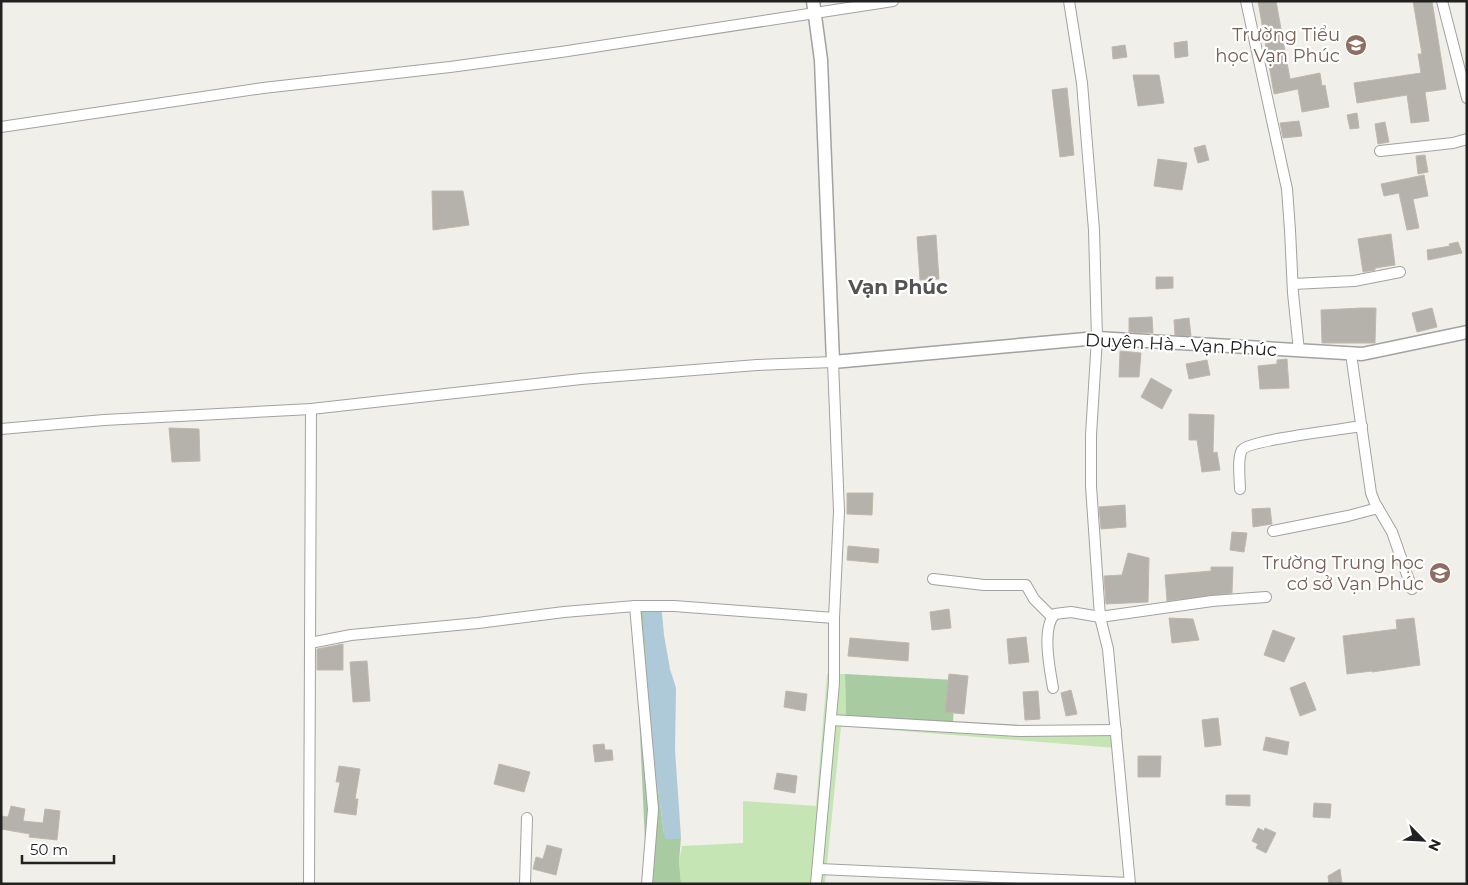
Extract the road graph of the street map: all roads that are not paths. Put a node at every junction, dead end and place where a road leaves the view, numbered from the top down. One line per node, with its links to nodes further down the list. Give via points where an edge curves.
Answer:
1 (893, 1): 5 (street)
2 (1069, 1): 13 (street, via 1082,83 1094,220)
3 (1246, 1): 11 (street, via 1287,189)
4 (1442, 1): 6 (street)
5 (814, 7): 7 (street, via 562,52 263,88); 16 (street, via 821,60)
6 (1467, 98)
7 (1, 127)
8 (1467, 139): 9 (street)
9 (1380, 152)
10 (1400, 272): 11 (street, via 1346,282)
11 (1292, 284): 14 (street)
12 (1467, 332): 15 (street, Duyên Hà - Vạn Phúc)
13 (1097, 338): 14 (street, Duyên Hà - Vạn Phúc); 16 (street, Duyên Hà - Vạn Phúc); 28 (street, via 1091,486)
14 (1299, 351): 15 (street, Duyên Hà - Vạn Phúc)
15 (1351, 354): 18 (street)
16 (833, 362): 17 (street, via 581,379); 29 (street, via 839,511)
17 (311, 409): 19 (street); 30 (street)
18 (1362, 426): 20 (street, via 1248,446 1241,451); 21 (street, via 1371,493)
19 (1, 429)
20 (1240, 489)
21 (1378, 508): 22 (street); 24 (street, via 1392,532)
22 (1273, 531)
23 (933, 578): 27 (street, via 984,585 1026,585 1034,599)
24 (1412, 589)
25 (1266, 597): 28 (street)
26 (635, 606): 29 (street); 30 (street, via 351,635); 39 (street, via 653,809)
27 (1052, 617): 28 (street, via 1071,612); 31 (street, via 1048,648)
28 (1100, 617): 33 (street, via 1108,649)
29 (834, 618): 32 (street)
30 (310, 643): 37 (street)
31 (1052, 688)
32 (831, 720): 33 (street, via 1020,731); 35 (street)
33 (1116, 730): 36 (street)
34 (527, 818): 38 (street)
35 (819, 868): 36 (street); 40 (street)
36 (1129, 883)
37 (309, 884)
38 (525, 884)
39 (647, 884)
40 (816, 884)

